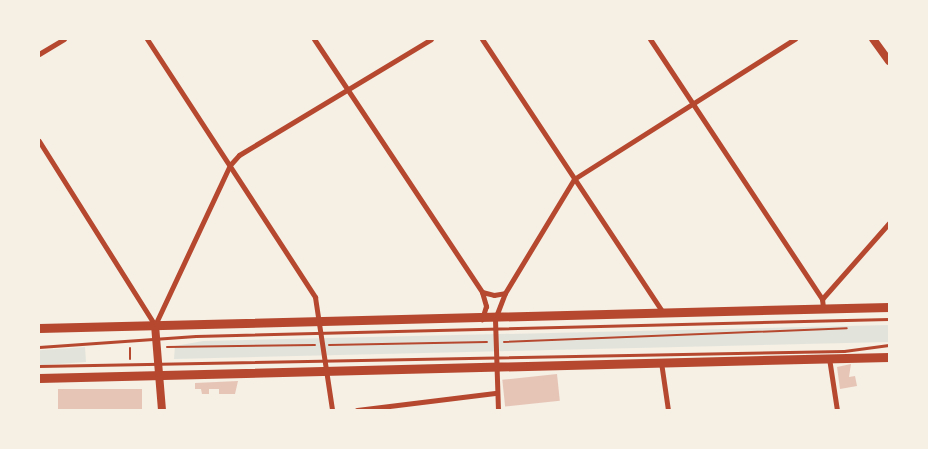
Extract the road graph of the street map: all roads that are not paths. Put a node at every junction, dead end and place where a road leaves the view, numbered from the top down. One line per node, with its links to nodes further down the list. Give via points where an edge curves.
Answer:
1 (64, 39): 9 (street)
2 (147, 39): 14 (street)
3 (314, 39): 11 (street)
4 (431, 39): 11 (street)
5 (482, 39): 15 (street)
6 (650, 39): 12 (street)
7 (796, 39): 12 (street)
8 (873, 39): 10 (street)
9 (39, 54)
10 (889, 61)
11 (347, 88): 14 (street, via 239,155); 17 (street)
12 (692, 102): 15 (street); 19 (street)
13 (39, 141): 26 (street)
14 (230, 165): 25 (street, via 316,297); 26 (street)
15 (574, 179): 18 (street); 21 (street)
16 (889, 223): 19 (street)
17 (482, 292): 18 (street); 22 (street, via 486,306)
18 (505, 293): 23 (street)
19 (823, 303): 20 (main road); 21 (main road)
20 (889, 307)
21 (663, 312): 23 (main road)
22 (482, 319): 23 (main road); 25 (main road)
23 (495, 319): 28 (street)
24 (889, 319): 28 (lane)
25 (321, 322): 26 (main road); 29 (street)
26 (155, 325): 27 (main road); 30 (street)
27 (39, 328)
28 (494, 329): 29 (lane); 35 (street)
29 (323, 333): 30 (lane, via 196,336); 38 (street)
30 (154, 344): 32 (lane, via 129,342); 37 (street)
31 (889, 345): 35 (lane, via 844,351)
32 (39, 347)
33 (889, 357): 34 (main road)
34 (829, 358): 36 (main road); 48 (street)
35 (495, 361): 36 (main road); 38 (main road); 42 (street)
36 (661, 362): 47 (street)
37 (157, 364): 38 (lane); 39 (lane); 40 (street)
38 (326, 364): 40 (main road); 44 (street)
39 (39, 366)
40 (158, 376): 41 (main road); 43 (street)
41 (39, 378)
42 (496, 393): 45 (street); 46 (street)
43 (162, 410)
44 (332, 410)
45 (357, 410)
46 (498, 410)
47 (668, 410)
48 (837, 410)

